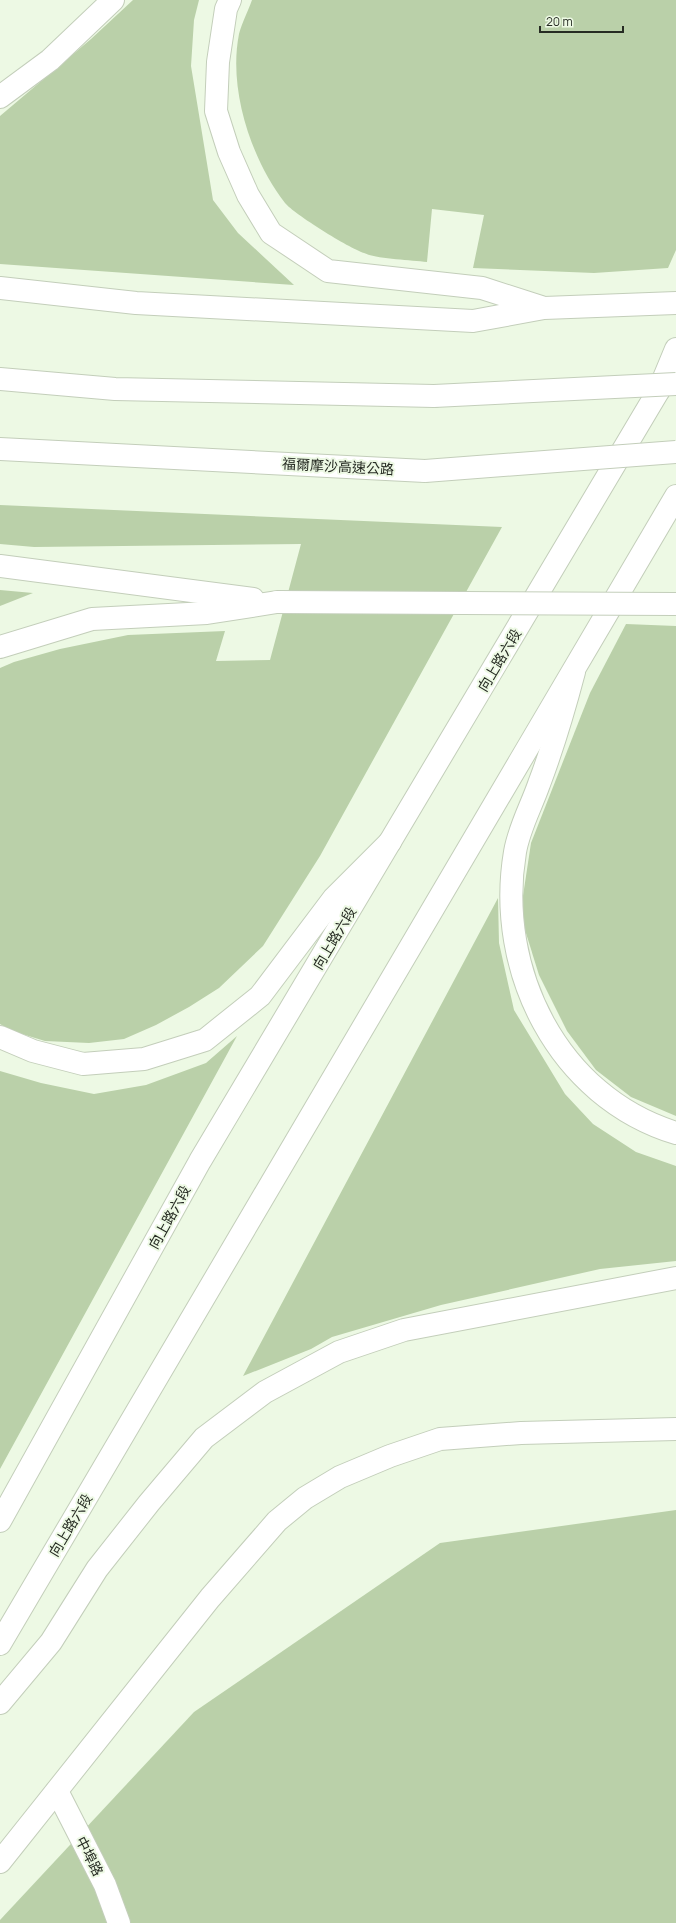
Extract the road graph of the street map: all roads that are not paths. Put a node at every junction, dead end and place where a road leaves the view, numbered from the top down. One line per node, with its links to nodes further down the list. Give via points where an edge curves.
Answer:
1 (113, 0): 3 (main road, via 50,60)
2 (230, 0): 6 (main road, via 226,9 218,62 216,111 229,152 248,195 271,233 328,271 482,288)
3 (0, 97)
4 (0, 288): 6 (main road, via 136,303 473,321)
5 (676, 303): 6 (main road)
6 (544, 308)
7 (676, 349): 10 (main road)
8 (676, 360): 10 (main road, 向上路六段)
9 (0, 379): 10 (main road, bridge, via 115,389 434,396)
10 (668, 387): 19 (main road, 向上路六段)
11 (0, 449): 12 (main road, 福爾摩沙高速公路, bridge, via 425,471)
12 (676, 452)
13 (676, 496): 18 (main road, 向上路六段)
14 (0, 566): 15 (main road)
15 (277, 602): 16 (main road, bridge); 17 (main road, via 207,613 92,619)
16 (676, 604)
17 (0, 647)
18 (574, 672): 21 (main road, via 553,747 521,826 515,851 510,903 516,955 534,1005 567,1059 588,1082 613,1102 640,1118); 25 (main road, 向上路六段)
19 (390, 842): 20 (main road, via 334,898 260,996 205,1040 144,1059 84,1064 33,1051); 24 (main road, 向上路六段, via 200,1161)
20 (0, 1037)
21 (676, 1133)
22 (676, 1278): 26 (main road, via 404,1330 339,1352 265,1392 204,1438 97,1569 51,1642)
23 (676, 1429): 27 (main road, via 521,1433 440,1439 340,1477 305,1498 277,1521 210,1598)
24 (0, 1521)
25 (0, 1644)
26 (0, 1704)
27 (57, 1791): 28 (main road); 29 (main road, 中埠路, via 105,1885)
28 (0, 1862)
29 (119, 1923)

